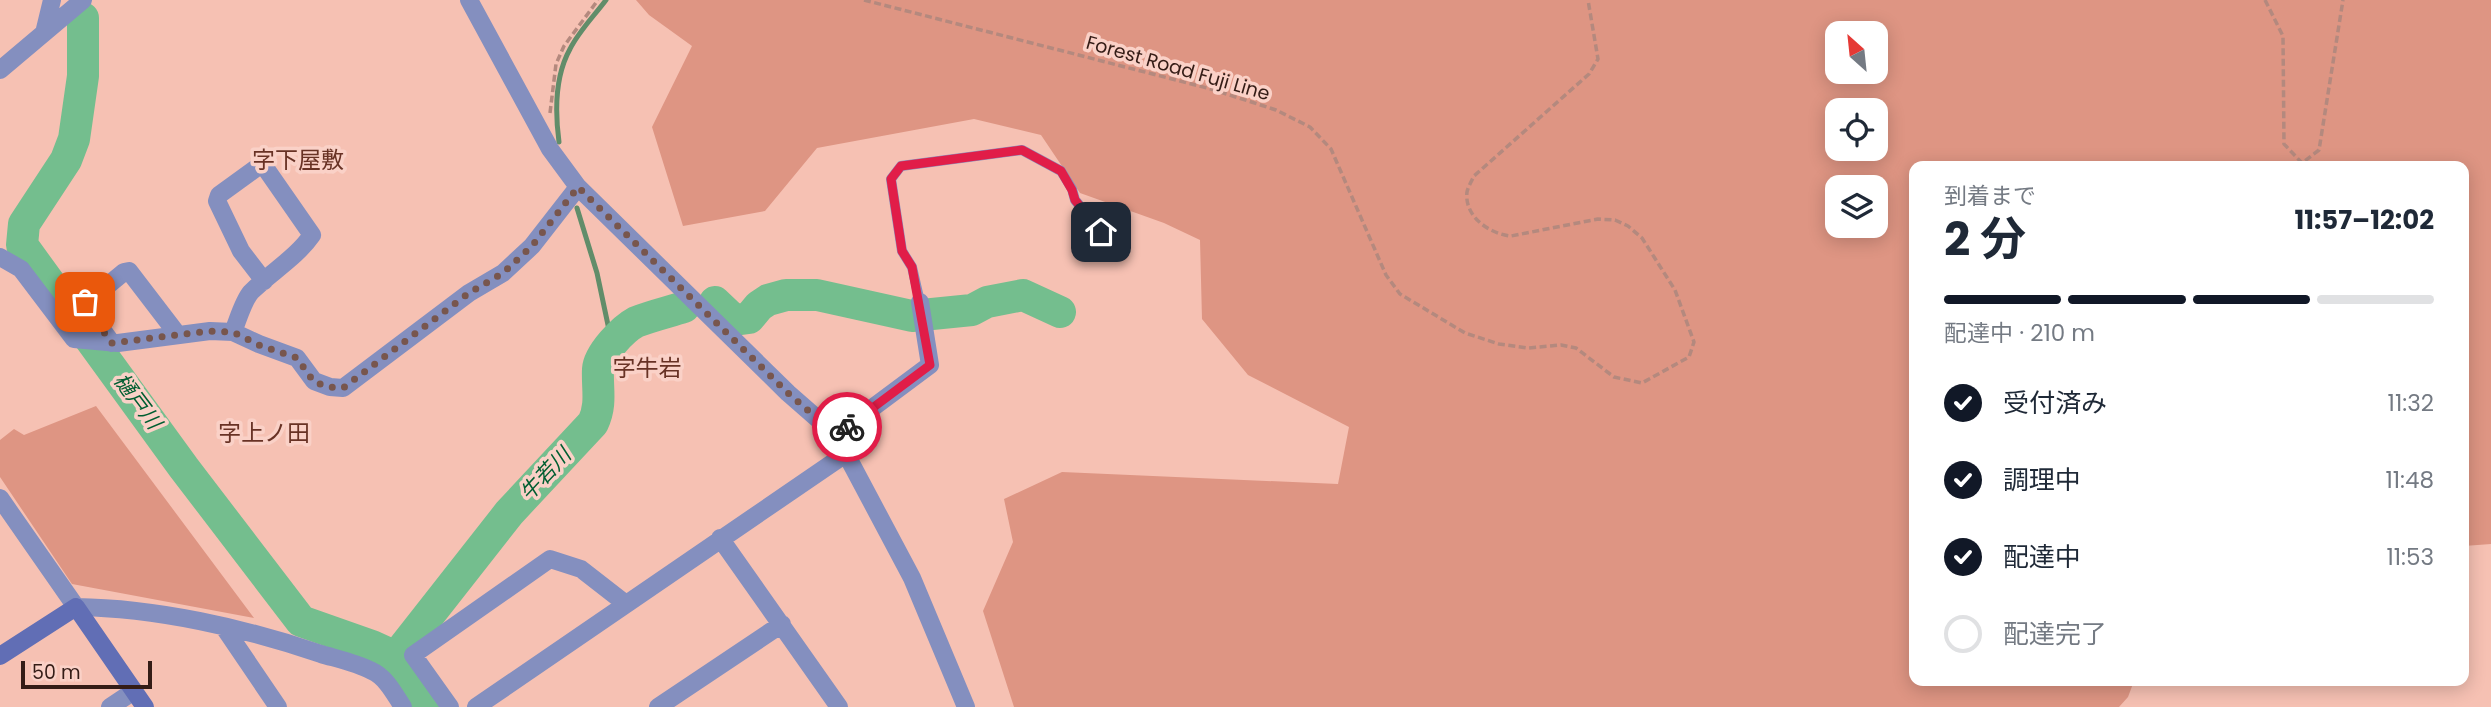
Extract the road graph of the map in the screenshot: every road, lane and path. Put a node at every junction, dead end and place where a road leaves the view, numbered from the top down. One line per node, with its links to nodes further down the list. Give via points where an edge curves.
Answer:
1 (52, 0): 9 (street)
2 (83, 0): 9 (street)
3 (469, 0): 11 (street)
4 (598, 0): 11 (path, via 555,64 550,119)
5 (864, 0): 6 (path, Forest Road Fuji Line, via 1211,89 1276,110 1310,127 1331,149 1385,275 1400,295 1465,333 1528,348 1576,348 1614,377 1642,383 1689,358 1694,342 1675,290 1642,238 1615,220 1598,219 1511,236 1499,234 1472,215 1467,193 1474,176 1589,74 1598,59)
6 (1588, 0)
7 (2265, 0): 12 (path, via 2283,36 2284,144)
8 (2343, 0): 13 (path, via 2319,150)
9 (44, 33): 10 (street)
10 (0, 70)
11 (539, 126): 14 (street)
12 (2300, 161)
13 (2305, 161)
14 (578, 187): 19 (street, via 532,246 503,273 469,293 343,388 314,382 297,358); 22 (street)
15 (1113, 247): 18 (lane, via 1075,200 1061,171 1022,150 901,166 891,179 902,251 912,267)
16 (0, 257): 21 (street, via 21,269 74,339)
17 (264, 281): 17 (street, via 312,235 264,166 259,166 217,201 241,251); 19 (street, via 249,294)
18 (920, 302): 22 (street, via 930,365)
19 (233, 332): 20 (street)
20 (178, 335): 21 (street); 21 (street, via 129,271 84,305)
21 (108, 343)
22 (836, 435): 23 (street)
23 (846, 453): 25 (street); 40 (street, via 912,578)
24 (3, 509): 27 (street)
25 (720, 538): 26 (street); 28 (street)
26 (626, 604): 36 (street, via 581,569 550,559 413,655); 37 (street)
27 (76, 607): 29 (street, via 128,610); 30 (street); 31 (street)
28 (782, 624): 38 (street); 39 (street)
29 (223, 626): 34 (street); 35 (street, via 374,671)
30 (0, 656)
31 (134, 691): 32 (street); 33 (street)
32 (110, 707)
33 (145, 707)
34 (278, 707)
35 (403, 707)
36 (450, 707)
37 (476, 707)
38 (657, 707)
39 (839, 707)
40 (966, 707)

